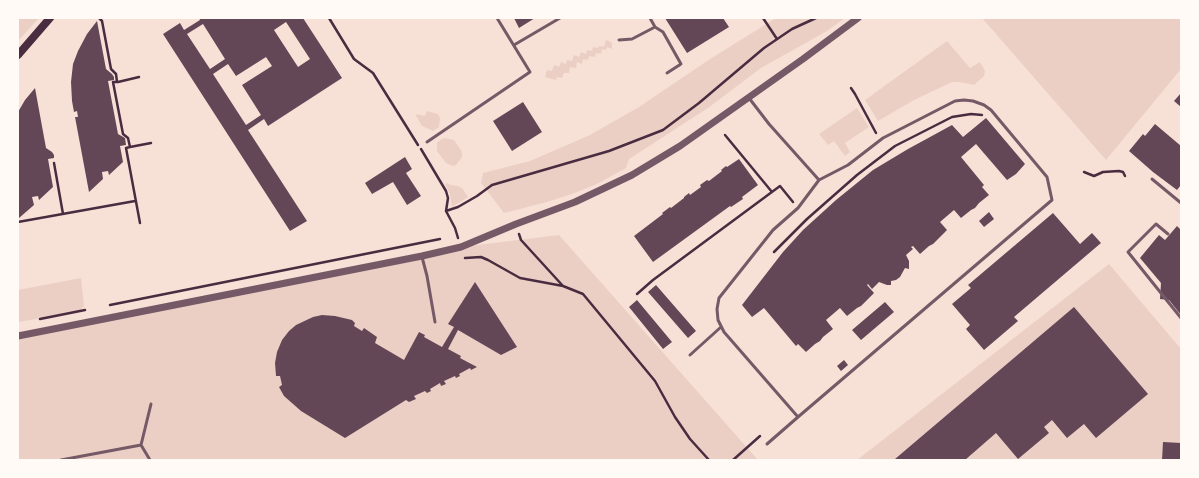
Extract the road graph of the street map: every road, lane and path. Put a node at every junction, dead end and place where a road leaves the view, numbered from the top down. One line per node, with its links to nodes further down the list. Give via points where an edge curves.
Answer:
1 (50, 18): 14 (main road)
2 (99, 18): 17 (path, via 102,21 111,69 116,74)
3 (329, 18): 37 (path, via 354,59 373,73 413,136 446,191)
4 (497, 18): 13 (lane)
5 (560, 18): 13 (lane)
6 (650, 18): 10 (lane)
7 (763, 18): 11 (path)
8 (816, 18): 11 (path)
9 (858, 18): 19 (street)
10 (655, 27): 12 (lane, via 632,39); 15 (lane, via 663,32 681,64)
11 (778, 39): 37 (path, via 663,130 610,151 492,185 478,196)
12 (619, 40)
13 (514, 45): 23 (lane, via 530,72)
14 (18, 55)
15 (667, 73)
16 (139, 77): 17 (path)
17 (117, 82): 25 (path, via 112,82 123,134 128,138)
18 (851, 88): 22 (path)
19 (749, 98): 32 (lane); 42 (street, via 680,146 632,175 575,202)
20 (994, 114): 26 (lane, via 984,105 973,101 955,101); 27 (path, via 952,117 895,146); 60 (lane, via 1047,177 1052,200)
21 (725, 134): 33 (path)
22 (877, 135)
23 (427, 142)
24 (151, 143): 25 (path)
25 (130, 147): 34 (path, via 124,147)
26 (867, 149): 27 (path); 32 (lane, via 848,165)
27 (875, 161): 39 (path)
28 (54, 163): 38 (path)
29 (1084, 172): 30 (path, via 1094,176 1102,172 1119,171)
30 (1125, 176)
31 (1152, 179): 35 (lane)
32 (819, 180): 36 (lane)
33 (772, 192): 36 (path, via 780,186); 50 (path)
34 (135, 201): 38 (path); 41 (path)
35 (1181, 203)
36 (798, 208): 39 (path); 56 (lane, via 773,230 719,298 717,309)
37 (446, 211): 44 (path, via 458,236)
38 (63, 214): 40 (path)
39 (807, 219): 46 (path)
40 (18, 222)
41 (140, 223)
42 (516, 224): 47 (street, via 461,247); 49 (path, via 521,240)
43 (1168, 234): 53 (lane, via 1156,224 1128,252)
44 (450, 237)
45 (442, 239): 51 (path)
46 (774, 252)
47 (422, 256): 55 (lane); 57 (street)
48 (464, 258): 49 (path, via 481,257 520,278)
49 (563, 286): 66 (path, via 583,294 655,381 686,434)
50 (637, 294)
51 (110, 305)
52 (85, 310): 54 (path)
53 (1181, 318)
54 (33, 320)
55 (434, 322)
56 (721, 327): 58 (lane); 60 (lane)
57 (18, 336)
58 (690, 355)
59 (151, 404): 63 (lane)
60 (798, 417): 62 (lane)
61 (760, 436): 67 (path)
62 (767, 444)
63 (141, 446): 64 (lane); 65 (lane)
64 (61, 460)
65 (150, 460)
66 (710, 460)
67 (733, 460)

